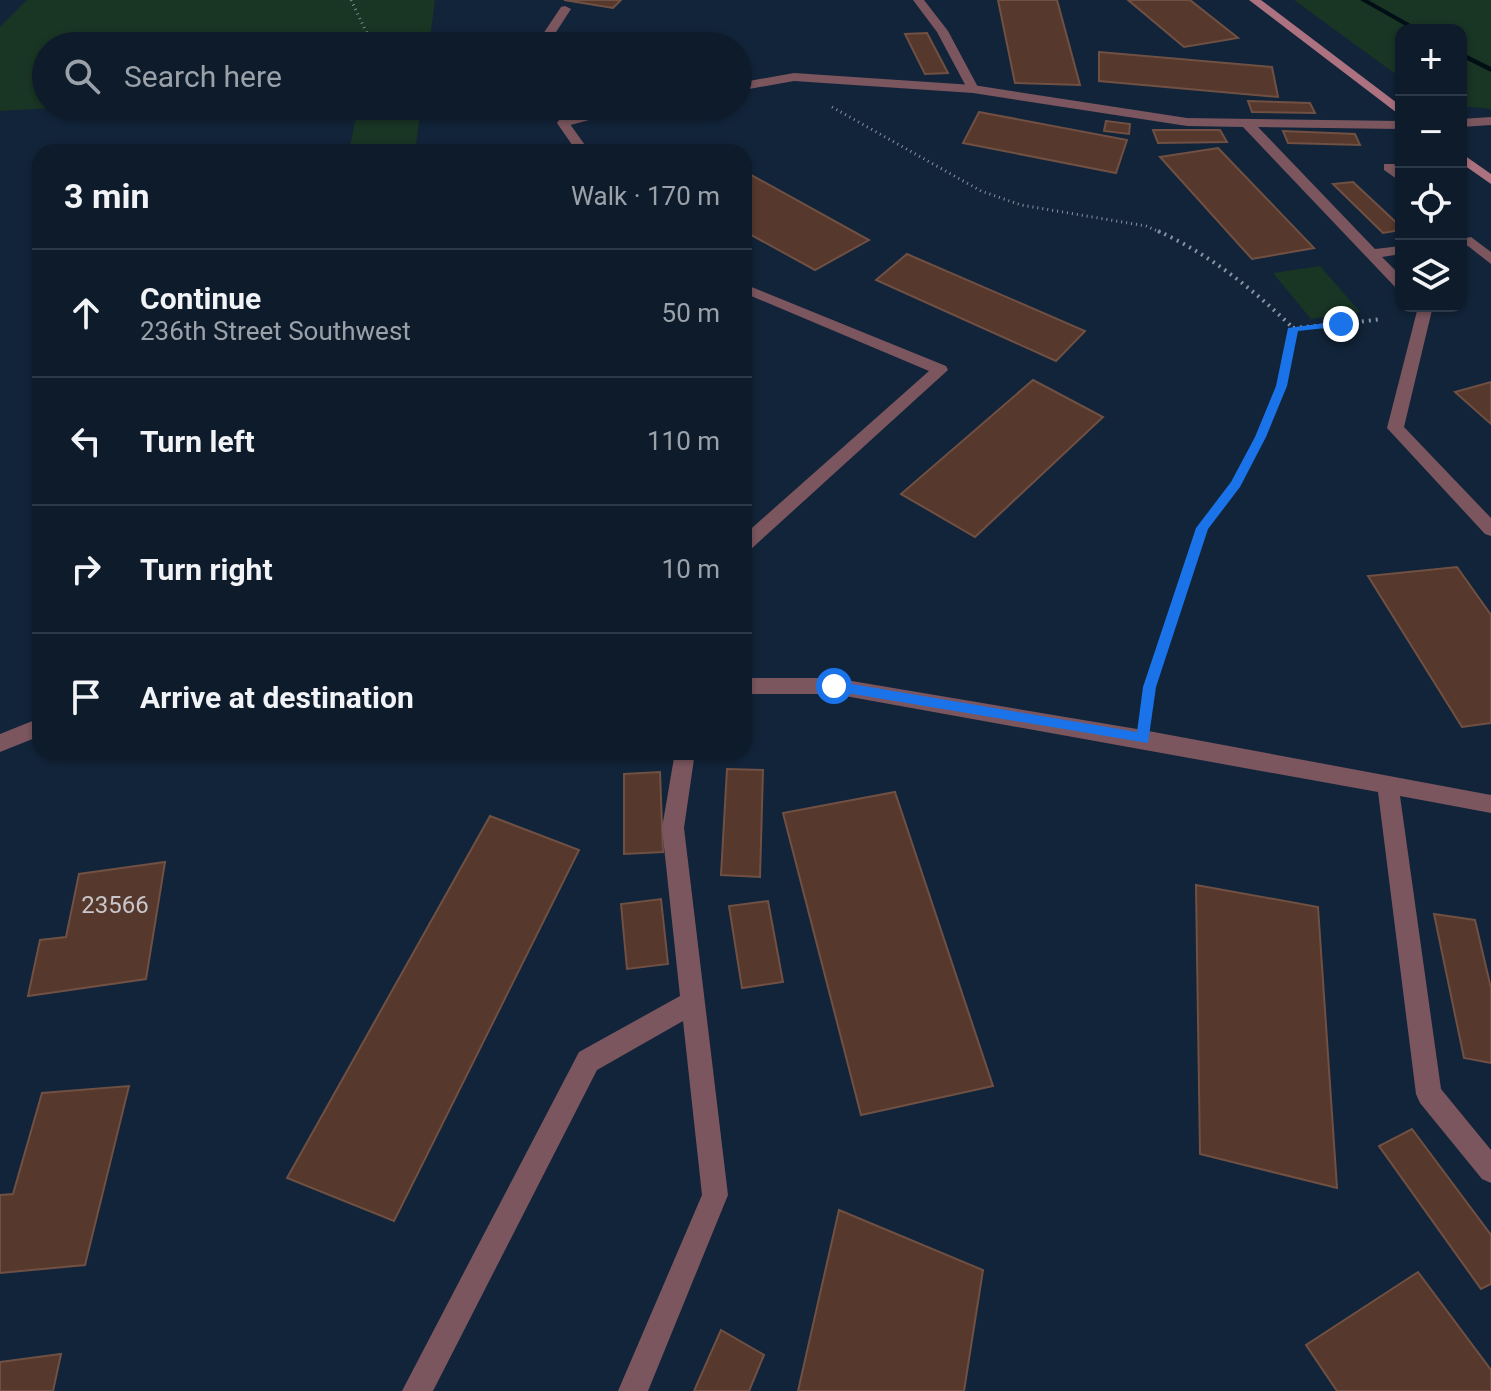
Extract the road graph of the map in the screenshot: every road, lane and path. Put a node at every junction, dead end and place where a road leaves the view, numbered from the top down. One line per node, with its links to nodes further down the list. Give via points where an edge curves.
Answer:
1 (351, 0): 5 (path)
2 (918, 0): 9 (street, via 942,31)
3 (1254, 0): 10 (main road)
4 (565, 9): 6 (street)
5 (366, 32)
6 (550, 32)
7 (794, 77): 8 (street); 9 (street); 31 (path, via 810,95 981,191 1021,205 1146,226 1189,245 1260,296)
8 (752, 84)
9 (973, 89): 14 (street, via 1133,116)
10 (1395, 107)
11 (568, 120): 16 (street, via 563,123)
12 (1491, 121): 13 (street)
13 (1467, 123)
14 (1248, 124): 15 (street); 23 (street)
15 (1395, 125)
16 (578, 144)
17 (1467, 162): 20 (main road)
18 (1389, 167): 19 (street)
19 (1395, 172)
20 (1491, 180)
21 (1465, 240): 24 (street)
22 (1395, 251): 23 (street)
23 (1371, 254): 25 (street)
24 (1491, 260)
25 (1395, 279)
26 (752, 291): 33 (street, via 940,370)
27 (1424, 312): 32 (street, via 1395,428)
28 (1333, 315): 30 (path)
29 (1382, 319): 30 (path)
30 (1341, 324): 31 (path)
31 (1293, 328): 36 (path, via 1281,386 1260,437 1236,484 1202,528 1149,687)
32 (1487, 519)
33 (752, 538)
34 (752, 686): 36 (street, via 834,686)
35 (32, 730): 37 (street)
36 (1143, 739): 39 (street)
37 (0, 743)
38 (684, 760): 41 (street, via 673,828)
39 (1388, 787): 40 (street); 42 (street, via 1429,1094)
40 (1491, 804)
41 (693, 1002): 43 (street, via 588,1061); 44 (street, via 715,1195)
42 (1491, 1170)
43 (417, 1391)
44 (633, 1391)

